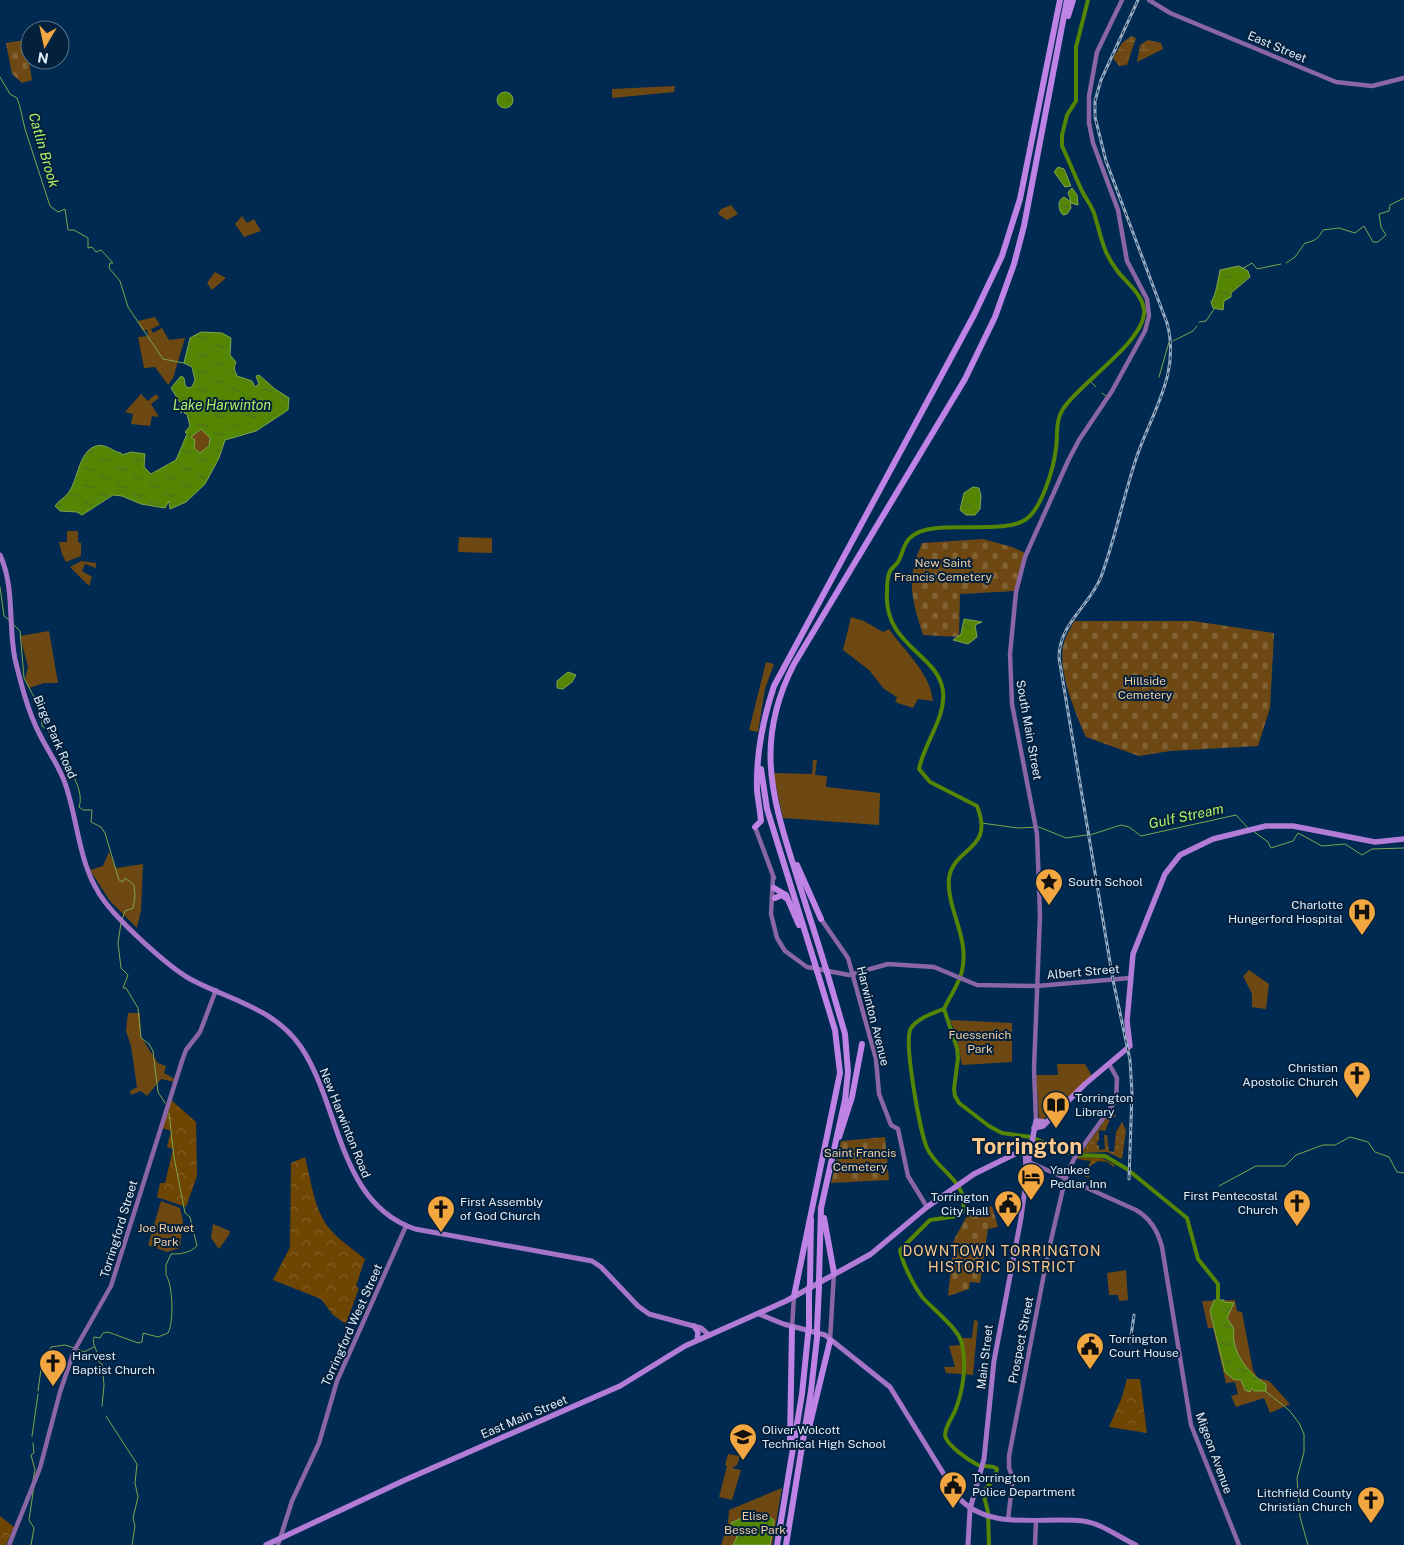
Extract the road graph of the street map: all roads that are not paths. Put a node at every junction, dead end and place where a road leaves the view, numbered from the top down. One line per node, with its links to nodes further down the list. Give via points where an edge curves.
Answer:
1 (1060, 0): 9 (highway, via 1020,199 1009,237 984,297 782,670 768,703)
2 (1067, 0): 6 (highway)
3 (1073, 0): 6 (highway)
4 (1122, 0): 21 (main road, South Main Street, via 1098,49 1089,111 1094,143 1117,207 1127,261 1149,305 1148,324 1108,397 1079,440 1049,498 1025,557 1018,579 1009,680 1037,827 1040,905)
5 (1149, 0): 7 (main road, East Street, via 1176,16 1336,82 1372,86)
6 (1056, 60): 10 (highway, via 1020,246 995,317 965,379 799,656 780,694 770,758 772,791)
7 (1404, 78)
8 (0, 556): 17 (main road, Birge Park Road, via 7,578 15,656 22,683 32,717 66,786 86,868 99,893)
9 (760, 740): 11 (highway, via 757,788 761,821); 18 (highway, via 767,809)
10 (781, 826): 16 (highway); 26 (highway, via 845,1037 847,1086)
11 (755, 827): 13 (main road)
12 (1404, 839): 20 (highway, via 1375,842 1283,825 1249,829 1195,846 1168,868 1134,948)
13 (775, 888): 14 (main road); 15 (highway, via 786,895); 19 (main road, via 772,924 785,951 807,967)
14 (775, 898): 15 (highway, via 782,895); 19 (main road, via 774,924 788,950 810,965)
15 (789, 902): 18 (highway)
16 (821, 918): 19 (main road, Harwinton Avenue, via 848,958)
17 (140, 937): 22 (main road, New Harwinton Road, via 178,971)
18 (811, 951): 31 (highway, via 836,1033 839,1055 838,1087)
19 (852, 973): 21 (main road, Albert Street, via 888,964 934,967 977,985); 23 (main road, Harwinton Avenue)
20 (1130, 978): 21 (main road, Albert Street); 25 (highway, East Main Street, via 1127,1021 1131,1043)
21 (1037, 986): 27 (main road, South Main Street)
22 (216, 990): 33 (main road, New Harwinton Road, via 263,1011 294,1037 319,1080 361,1189 382,1212); 54 (main road, Torringford Street, via 200,1032 182,1060 111,1286 75,1348 34,1486)
23 (872, 1043): 24 (main road); 32 (main road, Harwinton Avenue, via 879,1094 892,1124 898,1129 908,1176)
24 (862, 1044): 26 (highway, via 852,1097)
25 (1109, 1064): 27 (highway, East Main Street, via 1045,1122); 29 (main road, Prospect Street, via 1117,1078 1116,1100 1074,1159)
26 (838, 1134): 30 (highway)
27 (1029, 1142): 28 (main road, Main Street); 32 (highway, East Main Street)
28 (1027, 1161): 29 (main road, Migeon Avenue); 47 (main road, Main Street, via 1020,1218 995,1351 982,1466)
29 (1066, 1178): 51 (main road, Prospect Street, via 1009,1453 1009,1468 1014,1478); 62 (main road, Migeon Avenue, via 1143,1214 1155,1228 1162,1247 1191,1425)
30 (824, 1188): 34 (highway, via 825,1233); 40 (highway, bridge, via 820,1214)
31 (812, 1200): 35 (highway); 45 (highway, bridge, via 808,1335 802,1394)
32 (927, 1206): 34 (highway, East Main Street, via 871,1254)
33 (406, 1226): 38 (main road, New Harwinton Road, via 450,1237 594,1262 642,1310 655,1317); 53 (main road, Torringford West Street, via 335,1386 319,1443 292,1501)
34 (835, 1274): 35 (highway, East Main Street); 39 (main road)
35 (795, 1297): 36 (highway, East Main Street); 37 (main road)
36 (759, 1314): 37 (main road); 41 (highway, East Main Street)
37 (792, 1326): 40 (main road); 43 (main road); 45 (highway, via 791,1434)
38 (695, 1327): 41 (main road); 42 (highway)
39 (830, 1327): 40 (main road, via 826,1333); 43 (main road)
40 (819, 1334): 43 (main road); 44 (highway)
41 (707, 1336): 42 (highway, East Main Street)
42 (697, 1340): 53 (highway, East Main Street, via 620,1386)
43 (831, 1342): 44 (highway); 46 (main road, via 890,1387)
44 (799, 1467): 58 (highway)
45 (786, 1482): 57 (highway)
46 (958, 1497): 47 (main road, via 966,1500); 48 (main road)
47 (972, 1497): 48 (main road, Main Street)
48 (970, 1509): 49 (main road); 50 (main road, Main Street)
49 (981, 1515): 50 (main road); 51 (main road)
50 (970, 1518): 59 (main road, Main Street)
51 (1008, 1519): 52 (main road)
52 (1036, 1520): 60 (main road); 61 (main road, via 1088,1522)
53 (280, 1538): 55 (highway, East Main Street); 56 (main road, Torringford West Street)
54 (9, 1545)
55 (266, 1545)
56 (278, 1545)
57 (777, 1545)
58 (786, 1545)
59 (968, 1545)
60 (1035, 1545)
61 (1136, 1545)
62 (1239, 1545)

